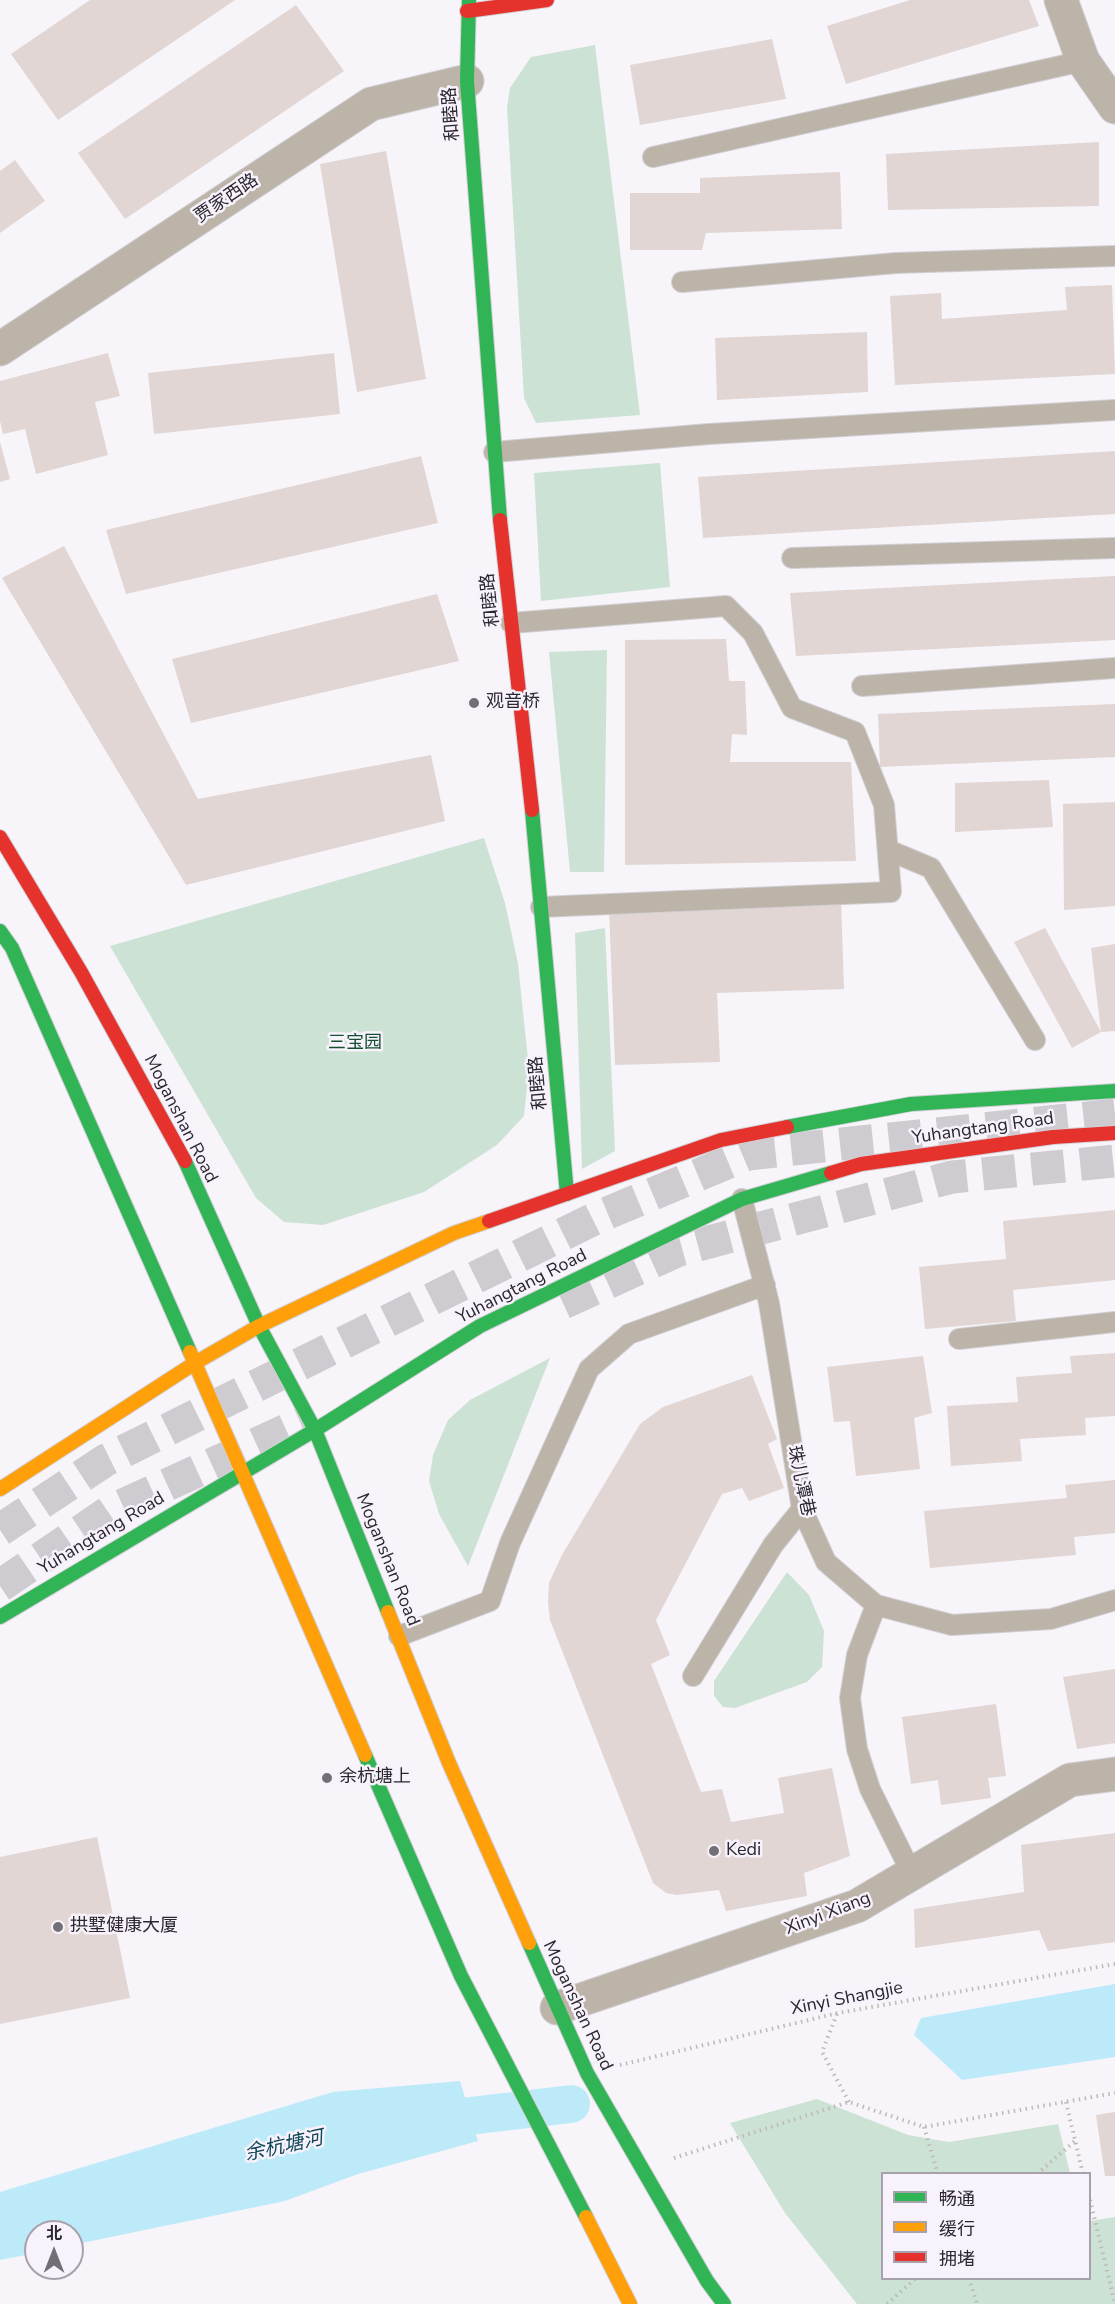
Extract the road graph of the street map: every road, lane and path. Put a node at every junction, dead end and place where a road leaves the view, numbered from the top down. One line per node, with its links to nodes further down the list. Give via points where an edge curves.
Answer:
1 (547, 0): 3 (main road)
2 (1061, 0): 4 (street)
3 (468, 5): 5 (main road, 和睦路)
4 (1083, 61): 6 (street); 7 (lane)
5 (467, 81): 10 (street, 贾家西路, via 371,104); 12 (main road, 和睦路)
6 (1115, 107)
7 (653, 157)
8 (1115, 256): 9 (lane, via 896,263)
9 (682, 282)
10 (0, 349)
11 (1115, 410): 12 (lane, via 709,434)
12 (494, 452): 15 (main road, 和睦路)
13 (1115, 548): 14 (lane)
14 (792, 558)
15 (511, 623): 19 (lane, via 726,606 753,633 792,708 855,732 884,805); 20 (main road, 和睦路)
16 (1115, 668): 17 (lane)
17 (862, 686)
18 (0, 837): 29 (main road, Moganshan Road, via 174,1138)
19 (888, 850): 20 (lane, via 891,892); 22 (lane, via 931,868)
20 (541, 907): 25 (main road, 和睦路)
21 (0, 931): 31 (main road, via 12,948)
22 (1035, 1040)
23 (1115, 1090): 25 (main road, Yuhangtang Road, via 888,1108 721,1140)
24 (1115, 1133): 26 (main road, Yuhangtang Road, via 1053,1137 861,1164)
25 (567, 1194): 29 (main road, Yuhangtang Road, via 454,1233)
26 (742, 1199): 27 (lane, 珠儿潭巷); 32 (main road, Yuhangtang Road, via 480,1326)
27 (765, 1285): 35 (lane, 珠儿潭巷); 39 (lane, via 629,1334 590,1369 510,1542 490,1601)
28 (1115, 1322): 30 (lane)
29 (259, 1326): 31 (main road, Yuhangtang Road); 32 (main road, Moganshan Road)
30 (959, 1339)
31 (195, 1363): 33 (main road); 34 (main road, Yuhangtang Road)
32 (315, 1430): 33 (main road, Yuhangtang Road); 39 (main road, Moganshan Road)
33 (240, 1472): 38 (main road, Yuhangtang Road); 59 (main road, via 461,1976)
34 (0, 1489)
35 (802, 1509): 37 (lane, 珠儿潭巷, via 826,1562); 40 (lane, via 773,1545)
36 (1115, 1600): 37 (lane, 珠儿潭巷, via 1051,1619 952,1625)
37 (876, 1605): 42 (lane, via 857,1655 850,1698 857,1749 870,1789)
38 (0, 1617)
39 (399, 1636): 44 (main road, Moganshan Road)
40 (693, 1676)
41 (1115, 1774): 42 (street, Xinyi Xiang, via 1070,1780)
42 (912, 1874): 44 (street, Xinyi Xiang, via 857,1906)
43 (1115, 1964): 45 (path, Xinyi Shangjie)
44 (557, 2008): 46 (main road, Moganshan Road)
45 (838, 2013): 46 (path, Xinyi Shangjie); 48 (path, via 822,2052)
46 (587, 2073): 52 (main road, Moganshan Road)
47 (1115, 2093): 49 (path)
48 (849, 2102): 50 (path); 52 (path)
49 (1066, 2102): 50 (path); 51 (path)
50 (924, 2127): 53 (path)
51 (1075, 2140): 54 (path); 55 (path)
52 (642, 2168): 60 (main road, Moganshan Road)
53 (937, 2172)
54 (1039, 2172)
55 (1083, 2172)
56 (1091, 2208): 63 (path)
57 (914, 2280): 61 (path)
58 (970, 2280): 62 (path)
59 (630, 2304)
60 (724, 2304)
61 (887, 2304)
62 (977, 2304)
63 (1115, 2304)

